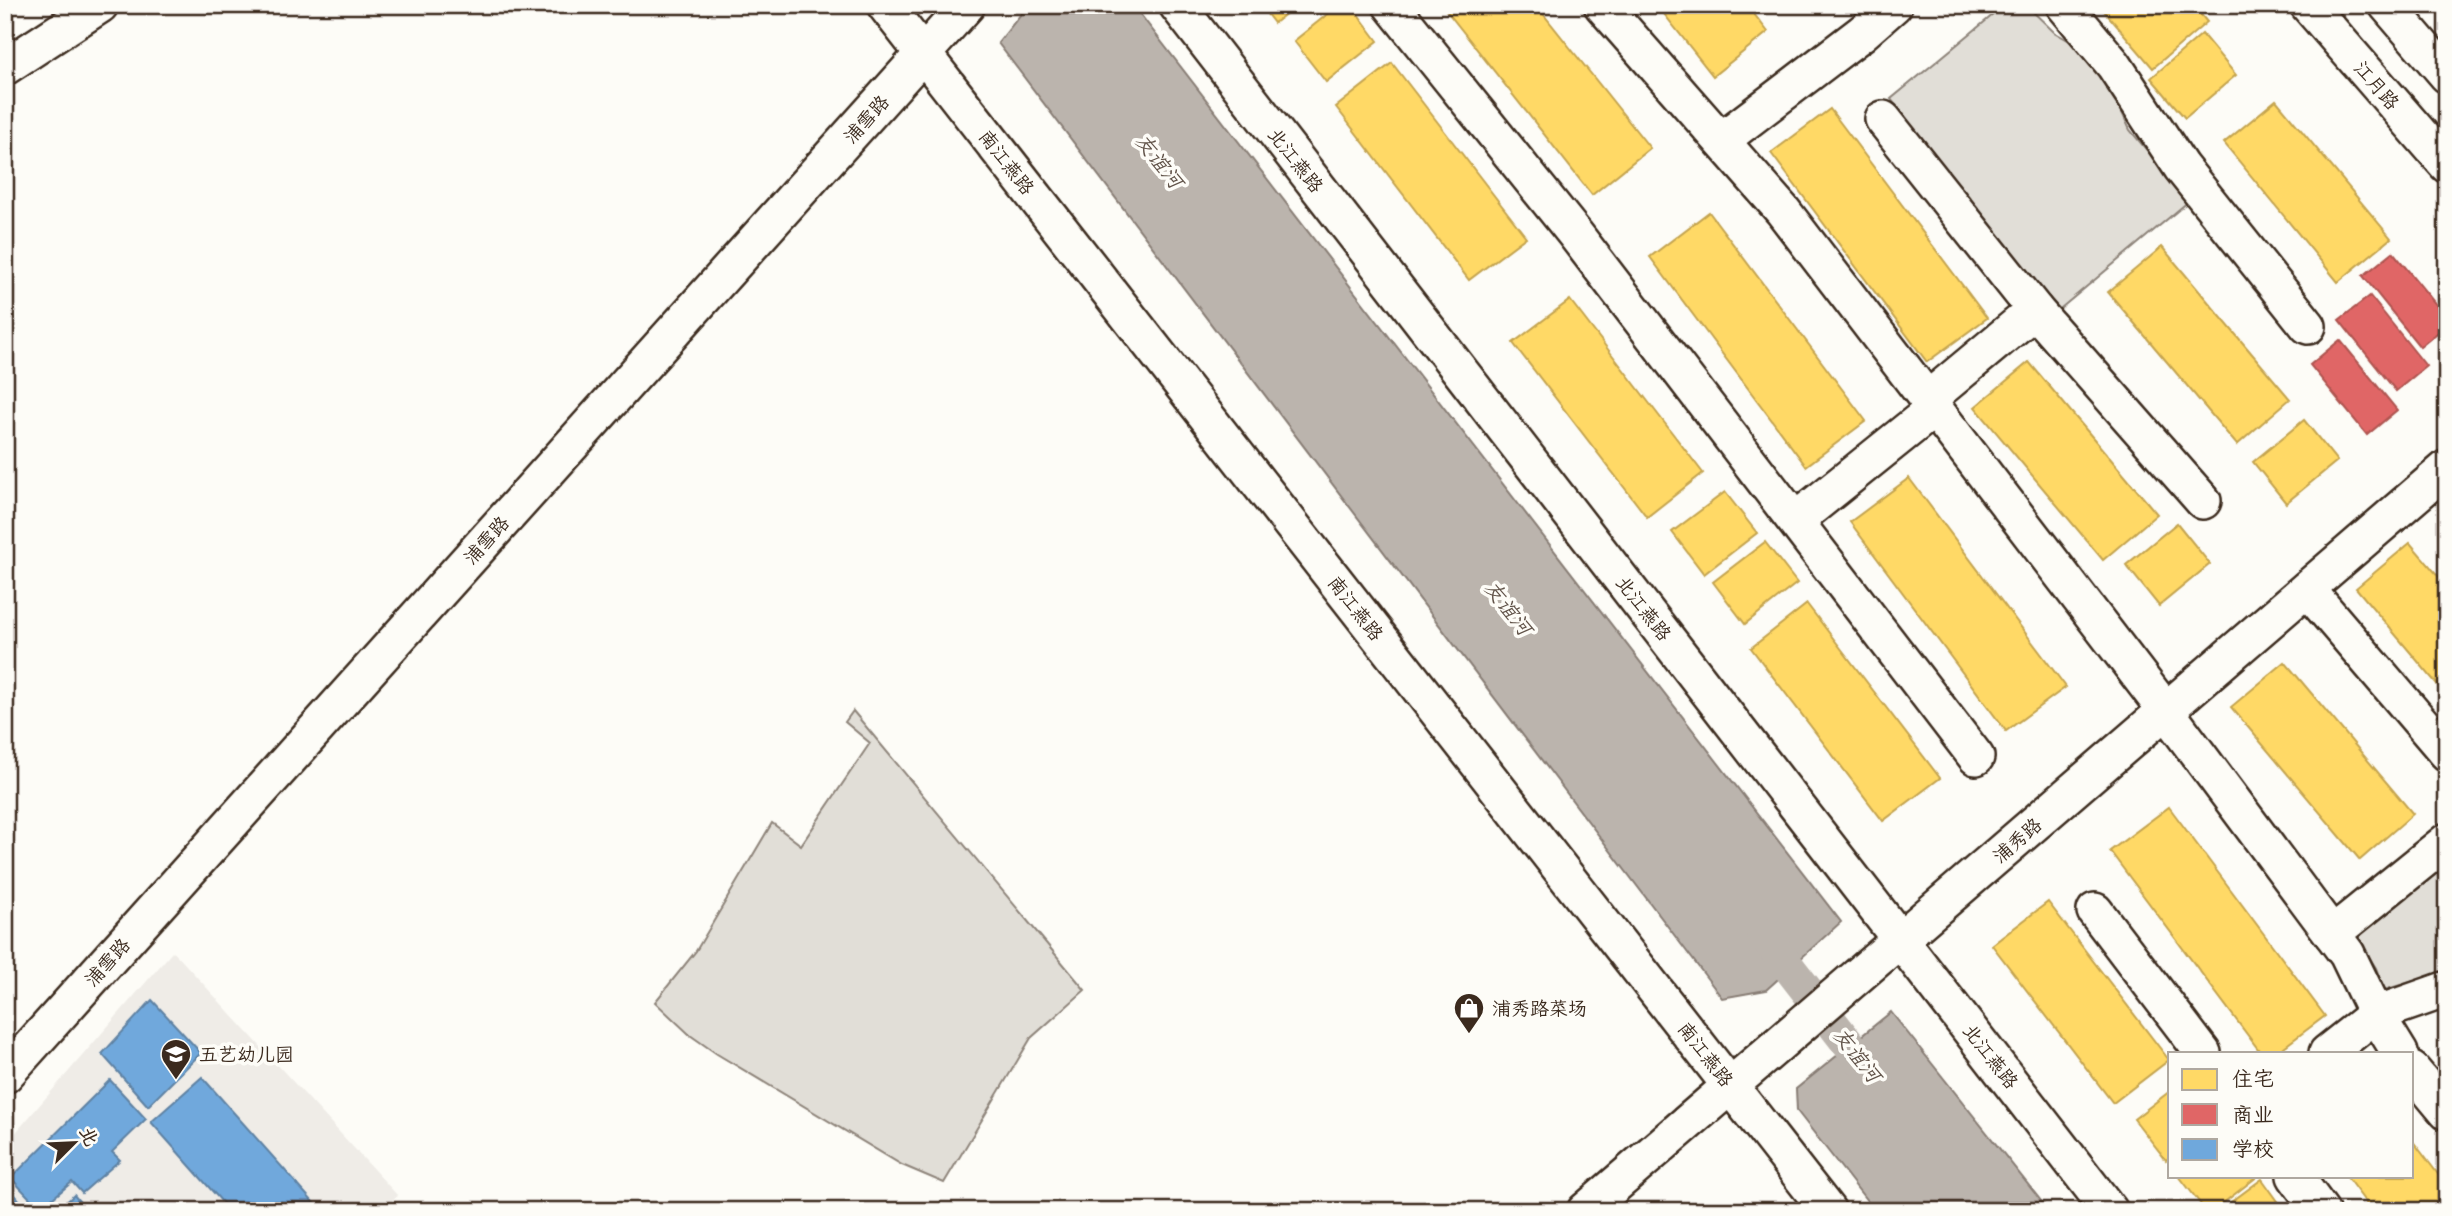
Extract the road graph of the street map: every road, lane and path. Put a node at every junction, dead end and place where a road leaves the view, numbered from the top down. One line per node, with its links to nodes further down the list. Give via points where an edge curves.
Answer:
1 (885, 5): 11 (street, 南江燕路)
2 (1177, 5): 30 (street, 北江燕路)
3 (1391, 5): 22 (street, via 1576,234)
4 (1602, 5): 15 (street)
5 (1894, 5): 15 (street)
6 (2064, 5): 18 (street, via 2114,65 2180,167)
7 (2308, 5): 16 (street, 江月路)
8 (2387, 5): 13 (street)
9 (86, 9): 12 (street)
10 (963, 10): 11 (street, 浦雪路)
11 (923, 55): 37 (street, 浦雪路); 38 (street, 南江燕路)
12 (5, 67)
13 (2447, 75)
14 (1884, 119): 17 (street)
15 (1723, 139): 19 (street)
16 (2447, 165)
17 (2035, 310): 19 (street); 21 (street)
18 (2308, 326)
19 (1931, 405): 22 (street); 24 (street)
20 (2447, 468): 23 (street, 浦秀路)
21 (2203, 501)
22 (1796, 520): 26 (street)
23 (2307, 589): 24 (street, 浦秀路); 25 (street)
24 (2166, 711): 29 (street); 30 (street, 浦秀路)
25 (2447, 753)
26 (1976, 757)
27 (2447, 841): 29 (street)
28 (2095, 911): 33 (street)
29 (2332, 934): 32 (street)
30 (1901, 940): 38 (street, 浦秀路); 43 (street, 北江燕路)
31 (2447, 989): 32 (street)
32 (2376, 1014): 34 (street); 35 (street)
33 (2202, 1052)
34 (2328, 1052)
35 (2399, 1052)
36 (2414, 1072): 39 (street)
37 (5, 1075)
38 (1731, 1086): 41 (street, 浦秀路); 42 (street, 南江燕路)
39 (2447, 1112)
40 (2296, 1178): 44 (street)
41 (1585, 1211)
42 (1828, 1211)
43 (2110, 1211)
44 (2321, 1211)

